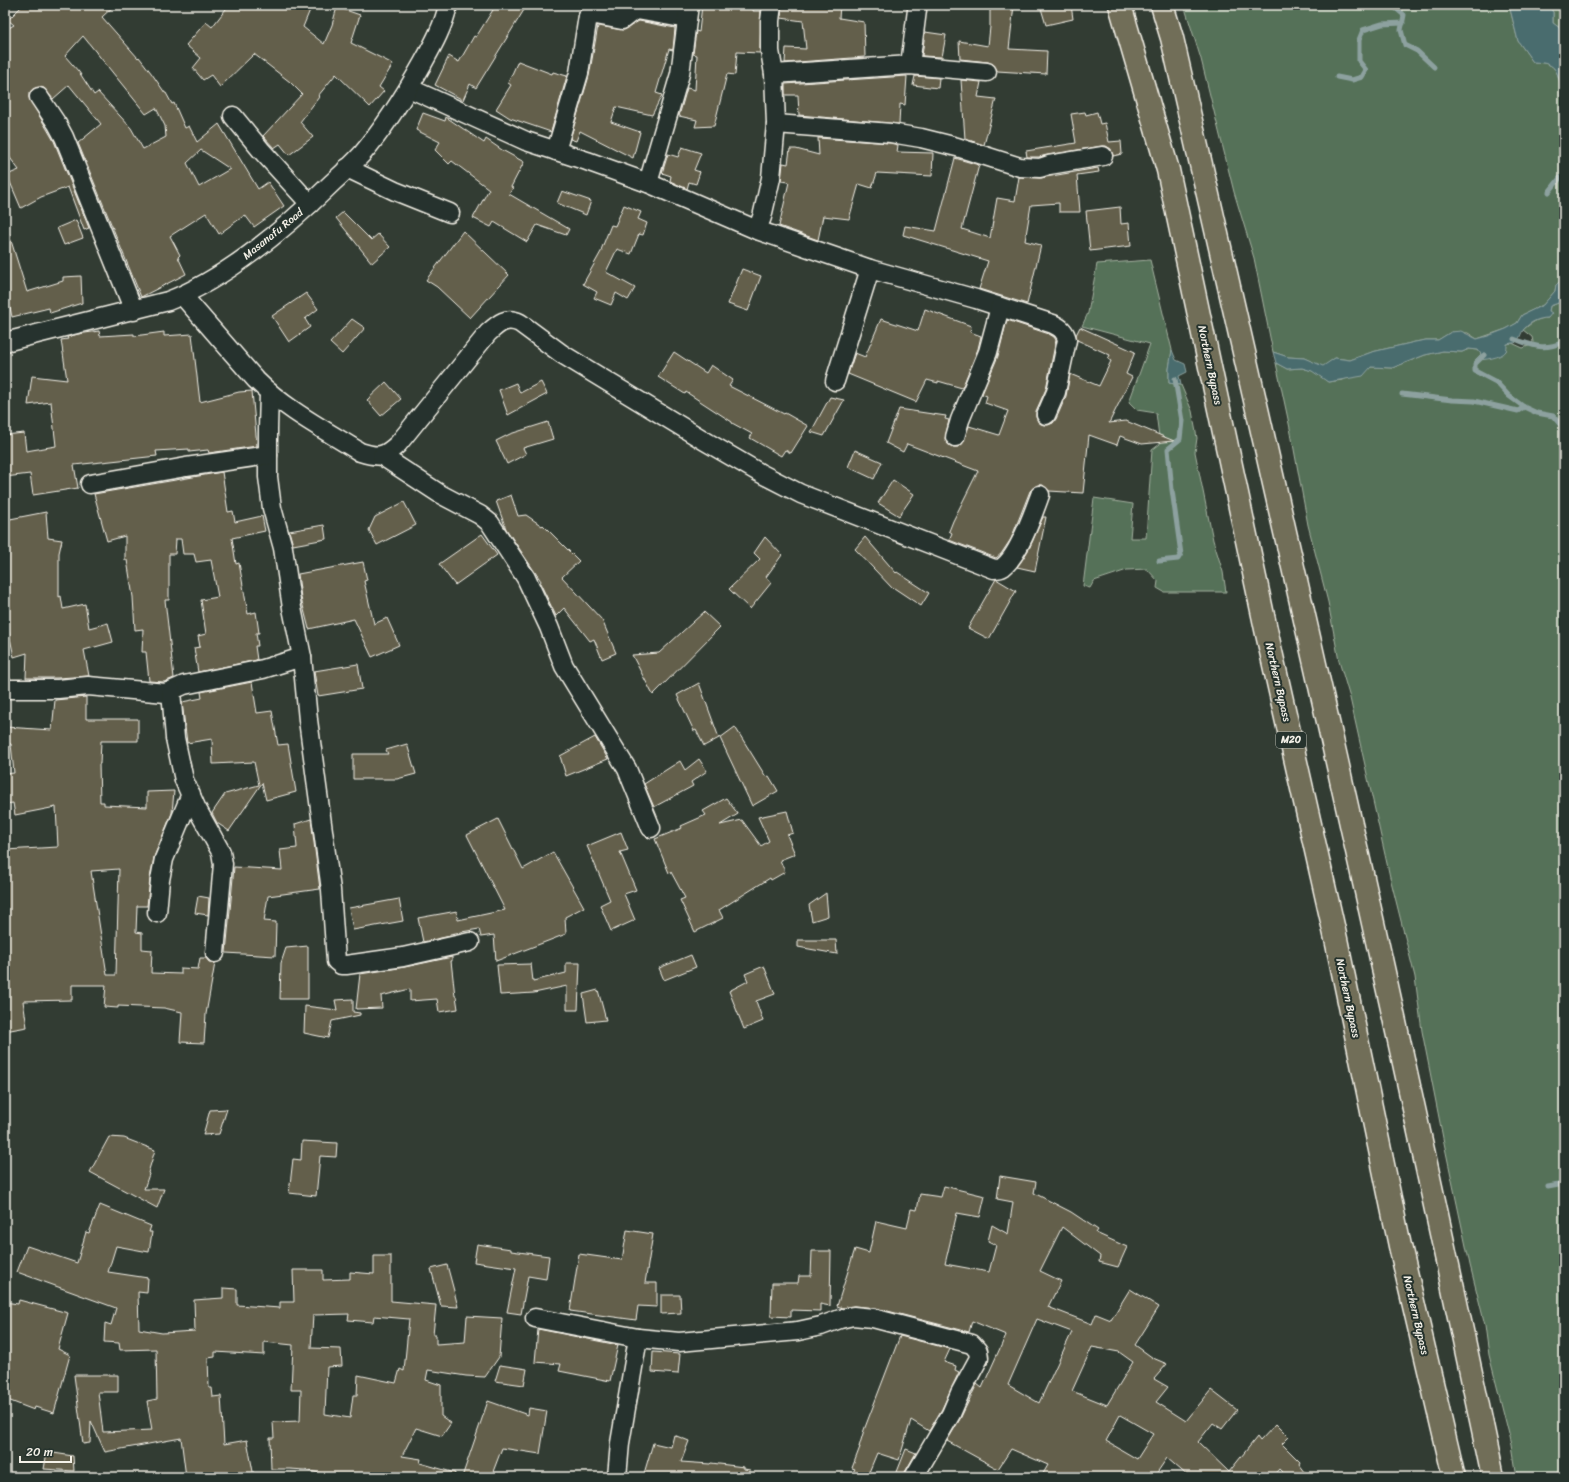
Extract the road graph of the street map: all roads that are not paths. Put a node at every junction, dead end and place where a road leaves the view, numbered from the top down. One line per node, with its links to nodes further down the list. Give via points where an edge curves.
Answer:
1 (448, 5): 10 (street, Masanafu Road, via 433,43)
2 (772, 5): 9 (street, via 770,51)
3 (1120, 5): 46 (highway, Northern Bypass / M20, via 1168,170 1267,634 1336,939 1400,1246)
4 (1162, 5): 47 (highway, via 1172,38 1303,608)
5 (917, 10): 7 (street)
6 (688, 12): 14 (street, via 637,10 622,20 591,14 588,16 579,73); 17 (street, via 680,74)
7 (910, 65): 8 (street); 9 (street)
8 (987, 72)
9 (774, 74): 13 (street)
10 (409, 88): 14 (street, via 515,136); 16 (street, Masanafu Road, via 386,124)
11 (39, 97): 24 (street, via 64,137)
12 (233, 116): 18 (street)
13 (776, 124): 15 (street, via 892,133 921,138 1020,167 1040,168); 20 (street, via 771,178)
14 (556, 151): 17 (street)
15 (1103, 156)
16 (347, 168): 18 (street, Masanafu Road); 19 (street)
17 (648, 183): 20 (street)
18 (310, 204): 22 (street, Masanafu Road, via 266,242)
19 (450, 213)
20 (758, 230): 21 (street)
21 (870, 269): 23 (street); 26 (street)
22 (183, 296): 24 (street, Masanafu Road); 27 (street)
23 (1000, 308): 28 (street, via 1053,324 1066,333 1067,340 1056,392); 29 (street, via 988,352)
24 (134, 311): 25 (street, Masanafu Road)
25 (5, 342)
26 (835, 381)
27 (269, 393): 30 (street); 31 (street, via 360,452)
28 (1046, 415)
29 (955, 437)
30 (268, 455): 32 (street); 34 (street, via 272,508 283,548)
31 (382, 456): 33 (street, via 390,452 412,429 488,333 499,322 507,319 520,323 562,354 705,441 794,490 994,569 1001,569 1007,564); 38 (street, via 490,523 526,578 549,626 564,666 626,769)
32 (90, 484)
33 (1040, 495)
34 (302, 657): 36 (street, via 263,668 184,684); 40 (street, via 331,890 336,961 346,965 404,957)
35 (5, 688): 36 (street, via 58,689 88,686 166,693)
36 (171, 691): 37 (street, via 178,757)
37 (190, 794): 39 (street, via 167,848 160,880); 41 (street, via 221,852 223,864)
38 (651, 828)
39 (157, 913)
40 (470, 942)
41 (215, 953)
42 (535, 1318): 43 (street)
43 (638, 1338): 44 (street, via 620,1443); 45 (street, via 679,1342 798,1331 853,1316 873,1318 972,1344 978,1351 979,1358 951,1414)
44 (617, 1477)
45 (914, 1477)
46 (1454, 1477)
47 (1493, 1477)

